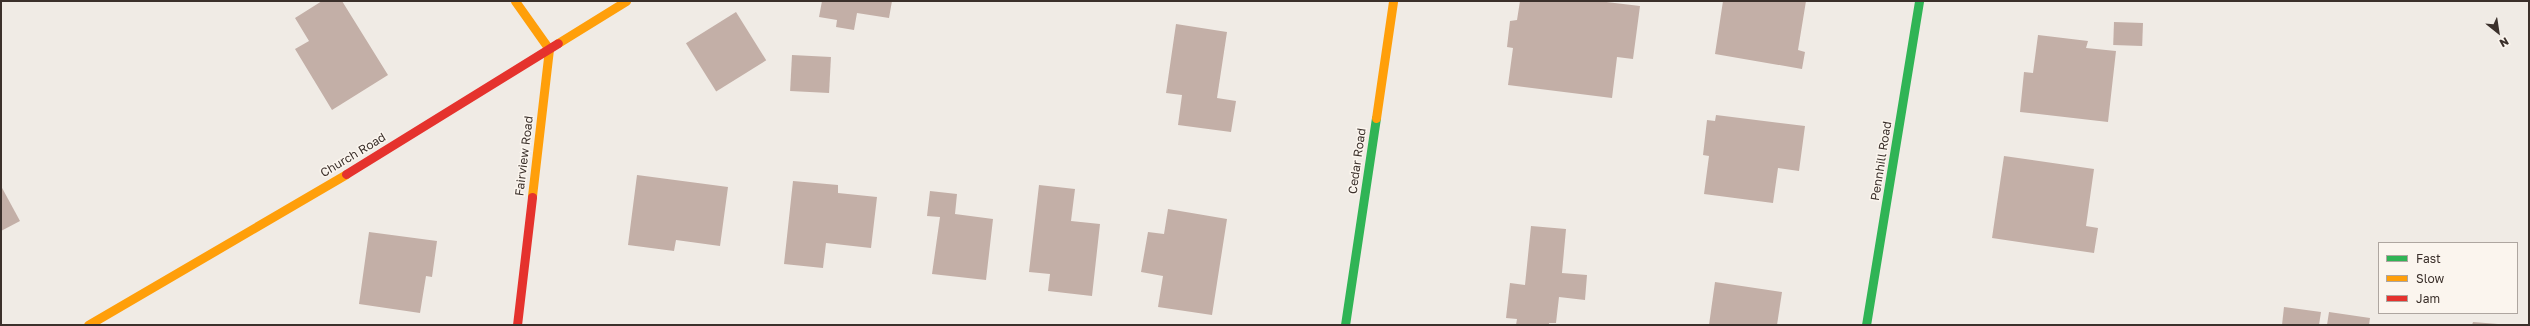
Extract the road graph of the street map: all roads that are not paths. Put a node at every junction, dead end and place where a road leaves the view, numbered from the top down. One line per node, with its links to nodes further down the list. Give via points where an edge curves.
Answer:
1 (515, 1): 5 (street)
2 (626, 1): 5 (street, Church Road)
3 (1393, 1): 8 (street, Cedar Road)
4 (1919, 1): 9 (street, Pennhill Road)
5 (549, 49): 6 (street, Church Road, via 353,170); 7 (street, Fairview Road)
6 (88, 325)
7 (517, 325)
8 (1345, 325)
9 (1866, 325)

